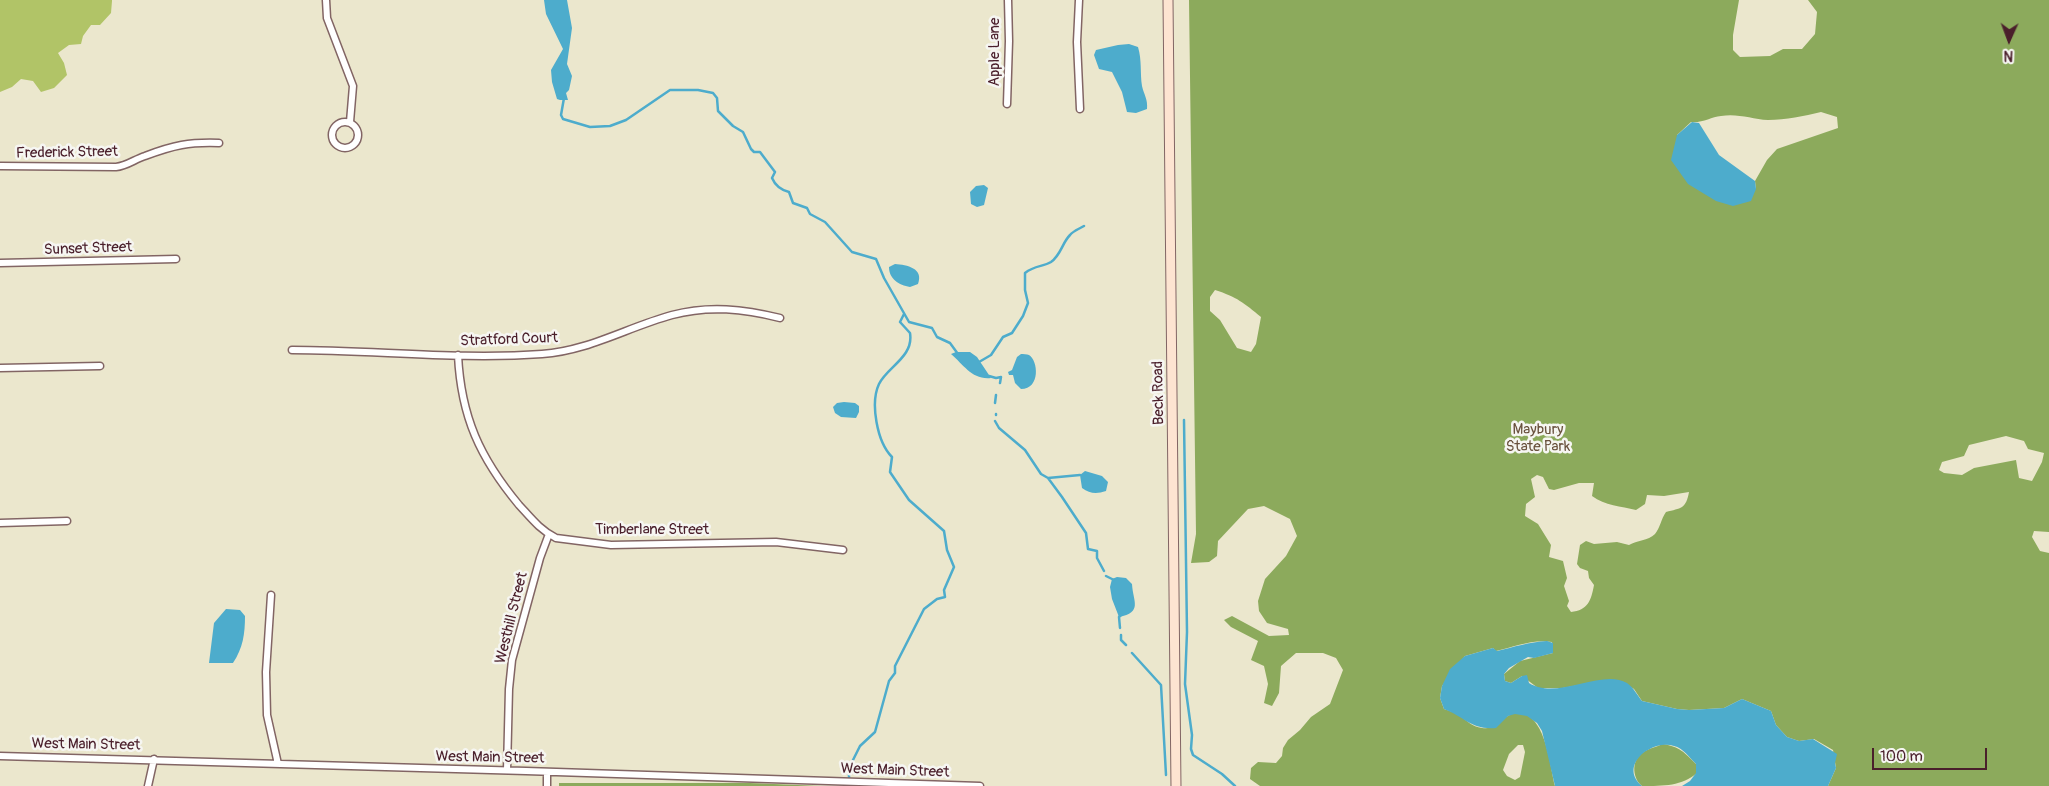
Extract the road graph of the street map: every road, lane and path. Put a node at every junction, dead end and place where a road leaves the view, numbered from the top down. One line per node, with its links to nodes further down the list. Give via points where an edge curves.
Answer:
1 (326, 0): 7 (street, via 327,18 353,86)
2 (1008, 0): 5 (street, Apple Lane)
3 (1079, 0): 6 (street)
4 (1168, 0): 30 (main road, Beck Road)
5 (1007, 104)
6 (1080, 109)
7 (350, 122): 7 (street, via 338,124 333,130 334,142 341,147 350,147 357,141 357,128)
8 (219, 143): 9 (street, Frederick Street, via 178,144 116,167)
9 (0, 166)
10 (176, 259): 11 (street, Sunset Street)
11 (0, 263)
12 (780, 318): 14 (street, Stratford Court, via 731,309 701,310 671,315 569,350 541,354)
13 (292, 350): 14 (street, Stratford Court)
14 (458, 355): 19 (street, Timberlane Street, via 465,406 480,450 512,496 537,526)
15 (100, 366): 16 (street)
16 (0, 368)
17 (67, 521): 18 (street)
18 (0, 523)
19 (549, 534): 20 (street, Timberlane Street, via 556,538 611,545 768,542); 25 (street, Westhill Street, via 512,660)
20 (843, 550)
21 (271, 596): 24 (street, via 267,707)
22 (0, 756): 23 (street, West Main Street)
23 (154, 759): 24 (street, West Main Street); 27 (street)
24 (278, 764): 25 (street, West Main Street)
25 (507, 770): 26 (street, West Main Street)
26 (547, 772): 28 (street); 29 (street, West Main Street)
27 (148, 786)
28 (547, 786)
29 (980, 786)
30 (1176, 786)

